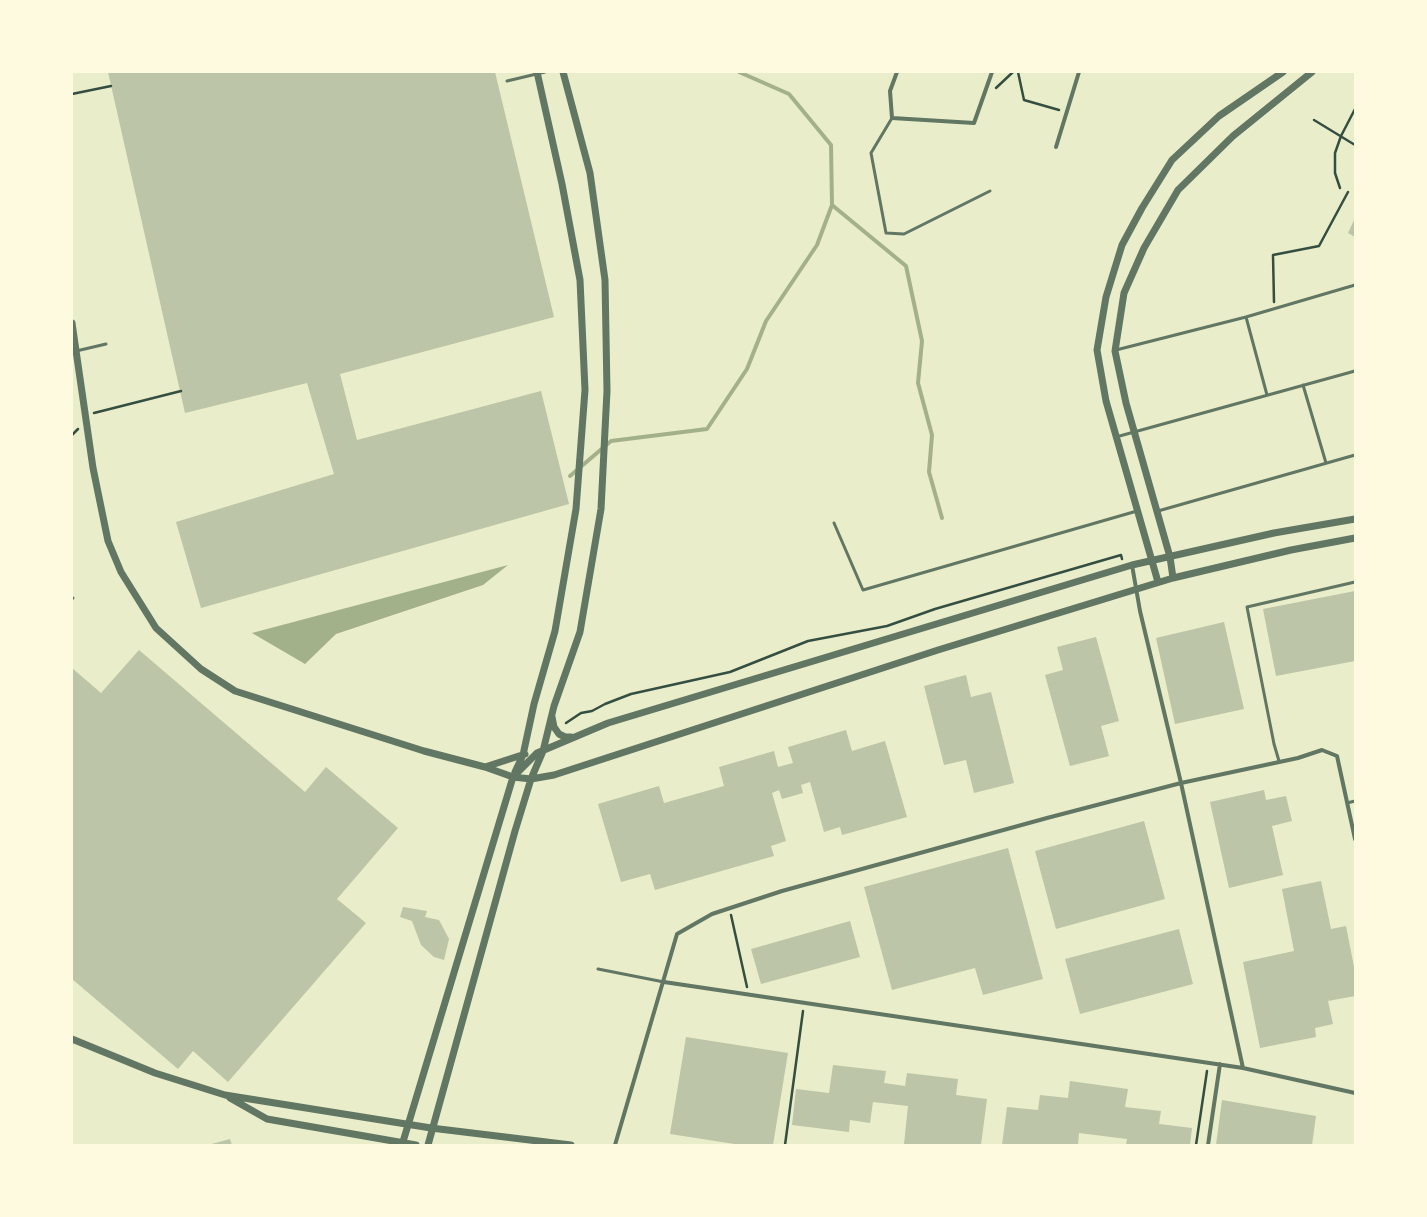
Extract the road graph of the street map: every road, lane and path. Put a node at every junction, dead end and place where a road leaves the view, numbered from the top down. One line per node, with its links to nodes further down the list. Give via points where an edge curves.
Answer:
1 (545, 72): 10 (lane)
2 (562, 72): 56 (street, via 590,173 605,280 607,391 601,509 580,632)
3 (897, 72): 17 (street, via 890,91)
4 (992, 72): 14 (street)
5 (1013, 72): 14 (path)
6 (1018, 72): 16 (path, via 1024,100)
7 (1080, 72): 16 (street)
8 (1283, 72): 40 (street, via 1219,116 1172,160 1122,245 1106,297 1097,350 1106,401)
9 (1311, 72): 30 (street, via 1233,136 1178,190 1144,248 1124,293)
10 (537, 73): 11 (lane); 60 (street, via 580,280 585,390 576,509 555,630)
11 (507, 80)
12 (111, 86): 13 (path)
13 (72, 94)
14 (982, 100): 17 (street, via 974,123)
15 (1355, 109): 19 (path)
16 (1067, 112): 21 (street)
17 (892, 118): 23 (lane, via 871,153 886,233 904,234)
18 (1314, 120): 19 (path)
19 (1341, 136): 20 (path); 22 (path, via 1335,153 1334,173)
20 (1355, 145)
21 (1056, 147)
22 (1340, 188)
23 (990, 191)
24 (1348, 192): 26 (path, via 1319,246 1273,255)
25 (1355, 285): 26 (lane)
26 (1274, 309): 27 (lane)
27 (1246, 317): 30 (lane); 35 (lane)
28 (72, 323): 31 (street)
29 (106, 344): 31 (lane)
30 (1115, 351): 38 (street)
31 (74, 352): 62 (street, via 108,541 121,572 156,628 201,669 235,690 424,751)
32 (1355, 371): 33 (lane)
33 (1303, 385): 35 (lane); 42 (lane)
34 (181, 391): 36 (path, via 94,413)
35 (1267, 395): 38 (lane)
36 (88, 418)
37 (83, 424): 39 (path)
38 (1135, 432): 40 (lane); 44 (street)
39 (72, 435)
40 (1116, 436): 43 (street)
41 (1355, 455): 42 (lane)
42 (1326, 463): 44 (lane)
43 (1137, 511): 46 (lane, via 864,590); 50 (street)
44 (1158, 511): 48 (street)
45 (1355, 519): 48 (street, via 1274,533)
46 (834, 523)
47 (1355, 538): 52 (street)
48 (1170, 557): 50 (street); 52 (street)
49 (1123, 561): 57 (path, via 1121,555 935,609 886,626 808,641 730,672 631,694 592,711 581,713)
50 (1152, 561): 51 (street); 53 (street)
51 (1132, 565): 55 (street); 58 (street)
52 (1172, 578): 53 (street)
53 (1158, 582): 55 (street)
54 (1355, 582): 61 (lane, via 1247,607)
55 (1135, 590): 64 (street, via 938,650 554,775); 65 (street)
56 (553, 712): 58 (street, via 552,720 559,734 565,737); 59 (street)
57 (566, 723)
58 (574, 736): 59 (street)
59 (540, 752): 60 (street); 63 (street); 64 (street)
60 (523, 755): 62 (street); 63 (street)
61 (1279, 762): 65 (street); 67 (street, via 1322,750 1337,756)
62 (485, 767): 63 (street)
63 (513, 777): 64 (street); 80 (street)
64 (531, 779): 81 (street)
65 (1182, 783): 69 (street, via 790,889); 77 (street)
66 (1355, 801): 67 (lane)
67 (1347, 804): 68 (street)
68 (1355, 839)
69 (729, 908): 71 (street, via 712,914 678,934); 72 (path)
70 (598, 970): 71 (lane)
71 (664, 982): 72 (street); 86 (street)
72 (750, 995): 73 (street)
73 (804, 1003): 75 (street); 87 (path)
74 (72, 1039): 79 (street, via 154,1073)
75 (1208, 1062): 76 (street); 88 (path)
76 (1220, 1064): 77 (street); 89 (street)
77 (1243, 1068): 78 (street)
78 (1355, 1093)
79 (225, 1095): 80 (street); 82 (street, via 267,1119)
80 (409, 1125): 81 (street); 82 (street)
81 (431, 1128): 84 (street); 85 (street)
82 (402, 1144): 83 (street)
83 (416, 1145)
84 (428, 1145)
85 (571, 1145)
86 (615, 1145)
87 (785, 1145)
88 (1196, 1145)
89 (1208, 1145)

